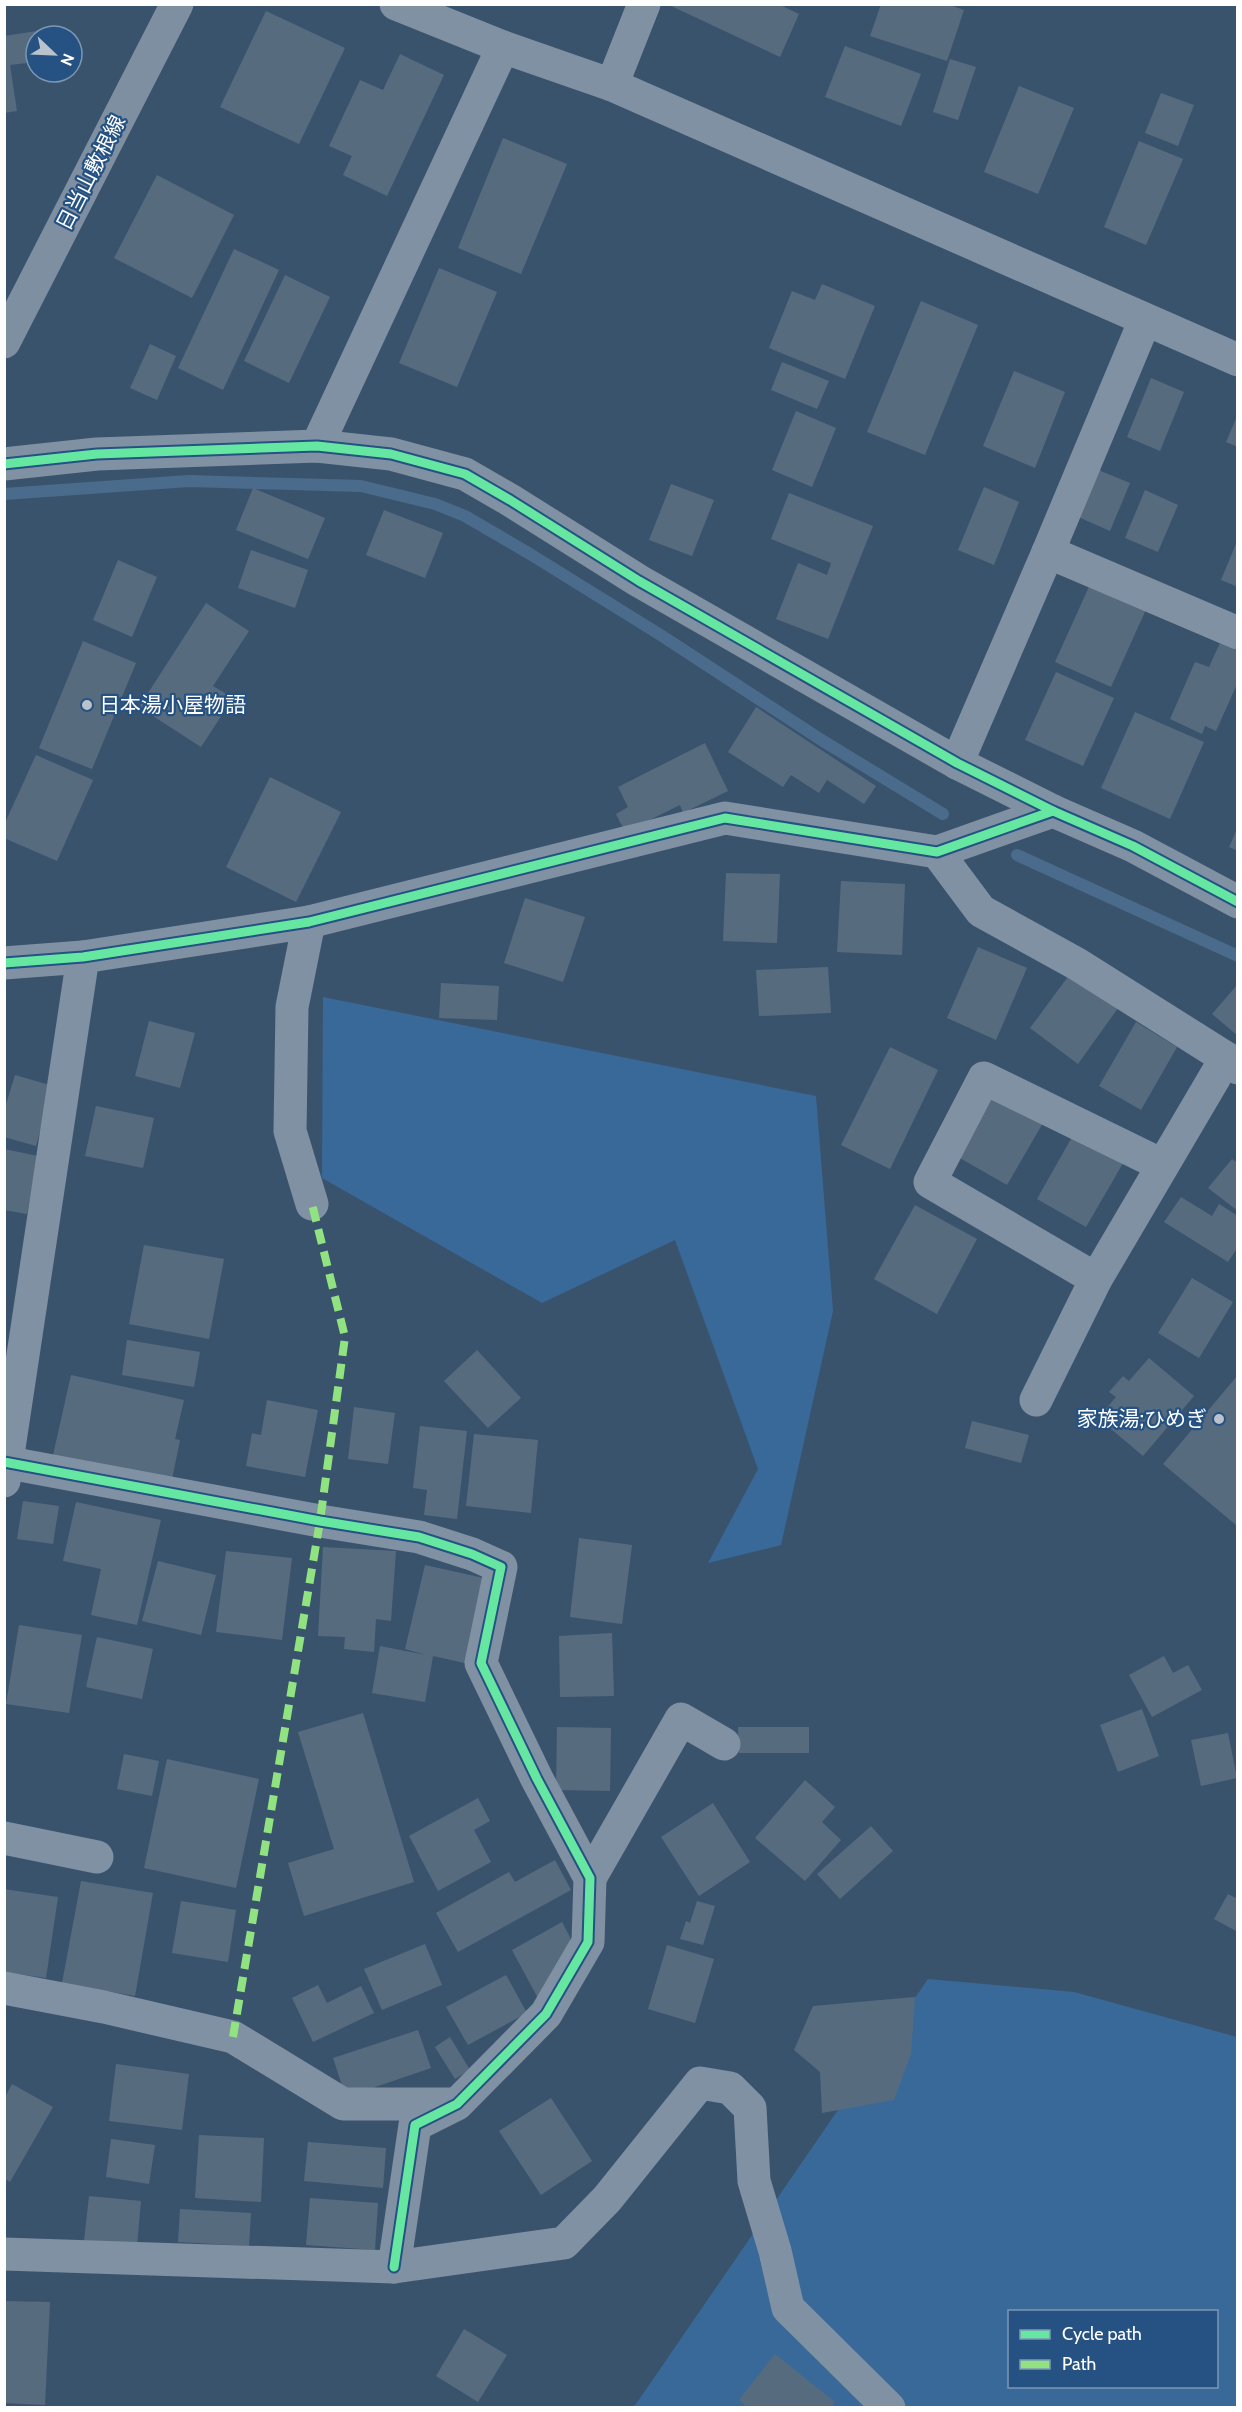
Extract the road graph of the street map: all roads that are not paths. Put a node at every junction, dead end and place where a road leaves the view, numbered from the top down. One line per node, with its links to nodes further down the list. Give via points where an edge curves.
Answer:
1 (177, 4): 7 (main road, 日当山敷根線)
2 (396, 4): 4 (street)
3 (644, 4): 5 (street)
4 (503, 47): 5 (street); 9 (street)
5 (612, 85): 6 (street)
6 (1145, 320): 8 (street); 11 (street)
7 (4, 342)
8 (1238, 360)
9 (317, 446): 10 (street, via 97,454); 13 (street, via 391,454 465,474 639,581)
10 (4, 464)
11 (1048, 552): 12 (street); 13 (street)
12 (1238, 633)
13 (957, 763): 14 (street)
14 (1053, 811): 15 (street); 16 (street, via 1133,846)
15 (937, 852): 17 (street, via 725,818); 20 (street, via 981,911 1077,964)
16 (1238, 902)
17 (309, 922): 18 (street); 22 (street, via 292,1007 290,1131)
18 (83, 957): 19 (street); 25 (street)
19 (4, 963)
20 (1232, 1063): 21 (street)
21 (1162, 1165): 23 (street); 23 (street, via 984,1078 930,1182)
22 (312, 1204)
23 (1096, 1279): 24 (street)
24 (1036, 1400)
25 (6, 1468): 29 (street, via 419,1537 501,1567 481,1663)
26 (724, 1744): 29 (street, via 681,1719)
27 (4, 1838): 28 (street)
28 (97, 1857)
29 (590, 1878): 31 (street, via 588,1942 546,2014)
30 (4, 1988): 31 (street, via 233,2037 343,2104)
31 (457, 2104): 33 (street, via 416,2125)
32 (4, 2254): 33 (street)
33 (394, 2267): 34 (street, via 564,2243 607,2199 700,2083 730,2088 750,2108 754,2181 776,2251 788,2308)
34 (889, 2408)

